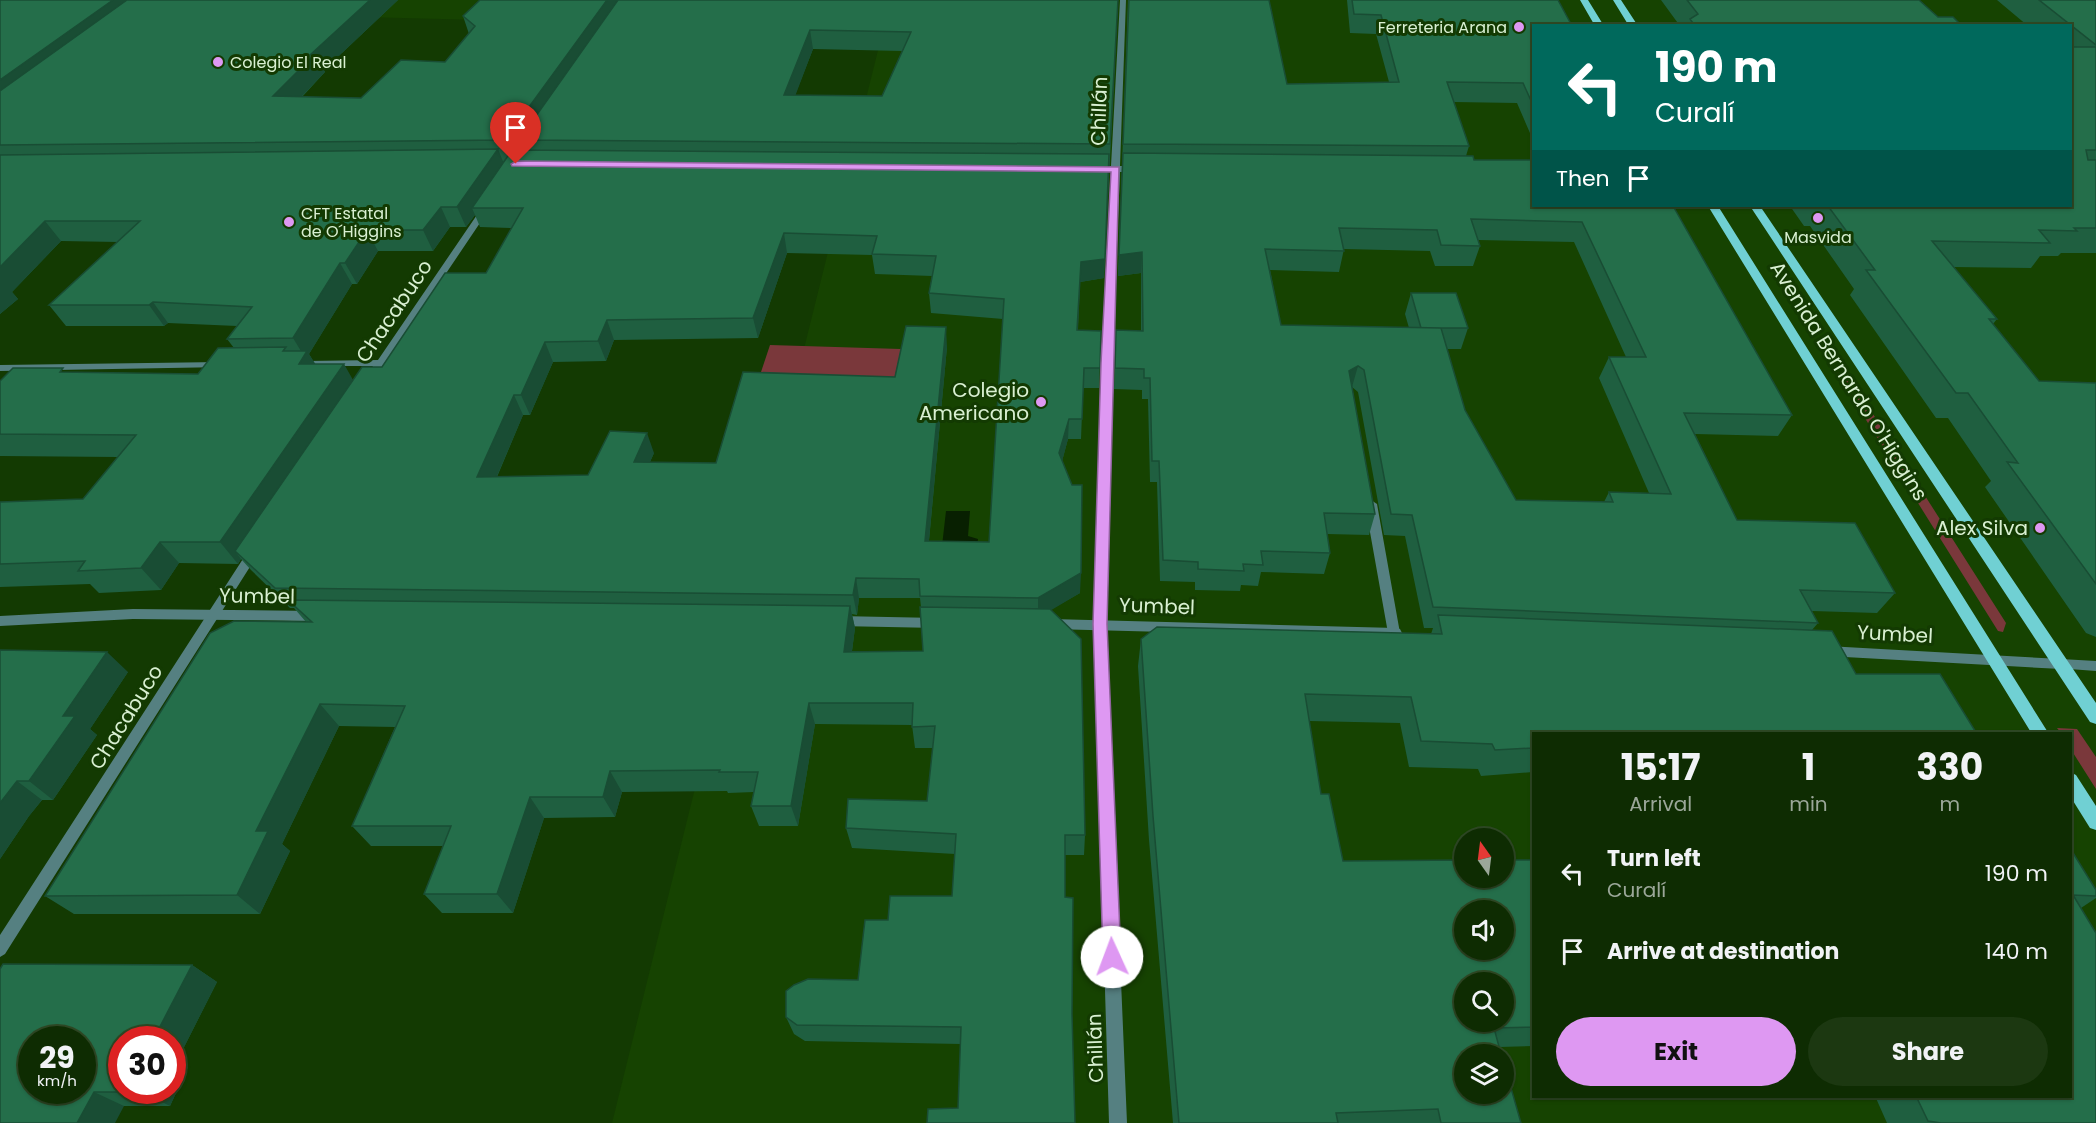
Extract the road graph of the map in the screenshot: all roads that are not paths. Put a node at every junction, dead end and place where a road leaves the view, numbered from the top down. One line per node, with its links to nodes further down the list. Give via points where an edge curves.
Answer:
1 (1123, 0): 7 (street, Chillán)
2 (1584, 0): 4 (main road)
3 (1617, 0): 5 (main road)
4 (1599, 24)
5 (1633, 24)
6 (1080, 168): 7 (street)
7 (1116, 169): 8 (street); 25 (street, Chillán)
8 (1152, 169)
9 (490, 202): 12 (street, Chacabuco)
10 (1714, 207): 27 (main road, Avenida Bernardo O'Higgins)
11 (1756, 207): 28 (main road, Avenida Bernardo O'Higgins)
12 (380, 363): 13 (street); 16 (street, Chacabuco)
13 (297, 364)
14 (238, 365): 15 (street)
15 (0, 368)
16 (361, 393)
17 (1370, 495): 25 (street, Yumbel, via 1400,633)
18 (263, 539): 19 (street, Chacabuco)
19 (213, 615): 20 (street, Yumbel); 21 (street, Yumbel, via 133,614); 34 (street, Chacabuco)
20 (332, 616)
21 (0, 621)
22 (821, 621): 23 (street)
23 (952, 623)
24 (1036, 624): 25 (street, Yumbel)
25 (1100, 624): 35 (street, Chillán)
26 (1809, 650): 27 (street, Yumbel)
27 (1995, 660): 28 (street, Yumbel); 31 (main road, Avenida Bernardo O'Higgins)
28 (2061, 664): 29 (street, Yumbel); 30 (main road, Avenida Bernardo O'Higgins)
29 (2096, 666)
30 (2096, 717)
31 (2040, 732)
32 (2072, 783): 33 (main road)
33 (2096, 822)
34 (0, 949)
35 (1118, 1123)

